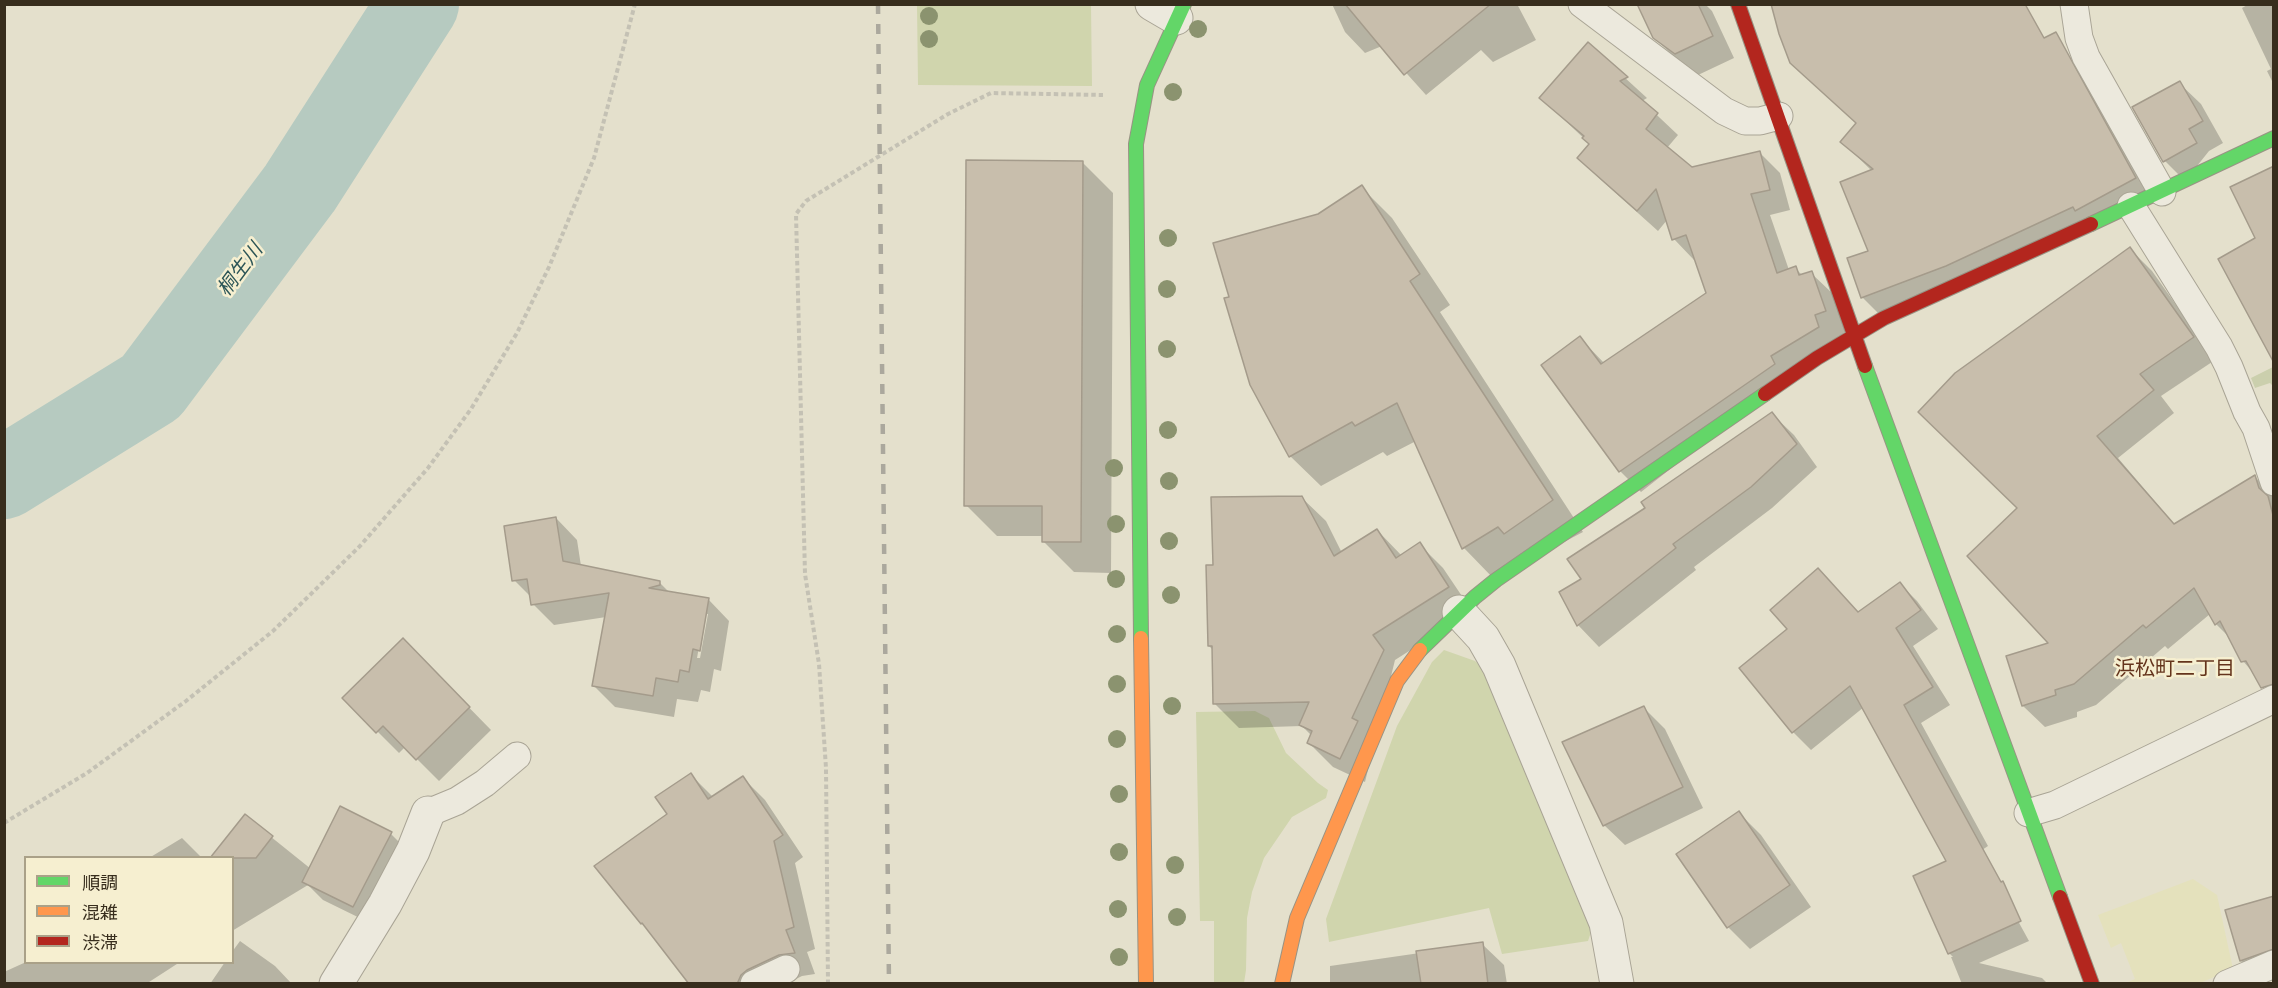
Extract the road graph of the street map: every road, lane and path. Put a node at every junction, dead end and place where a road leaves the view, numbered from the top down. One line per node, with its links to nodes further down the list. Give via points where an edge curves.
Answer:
1 (635, 4): 18 (path, via 594,158 549,267 517,333 471,409 428,468 360,546 273,630 186,701 87,773)
2 (1582, 4): 7 (lane, via 1724,111 1745,121 1760,122)
3 (1738, 4): 7 (street)
4 (2074, 4): 9 (lane, via 2086,57)
5 (1171, 9): 24 (street, via 1148,85 1135,167)
6 (1104, 95): 23 (path, via 990,93 948,114 806,201 796,214 806,574 819,664 826,768)
7 (1779, 116): 11 (street)
8 (2274, 138): 9 (street)
9 (2162, 192): 10 (street)
10 (2131, 206): 11 (street); 12 (lane, via 2224,357 2256,428)
11 (1854, 335): 13 (street, via 1506,573); 17 (street)
12 (2274, 483)
13 (1459, 612): 25 (street, via 1421,649 1397,681 1297,918); 26 (street, via 1483,638 1498,666 1606,923)
14 (2274, 699): 17 (lane, via 2055,805)
15 (517, 756): 16 (lane, via 457,801)
16 (428, 813): 21 (street, via 384,904)
17 (2028, 813): 27 (street)
18 (4, 824)
19 (2274, 963): 28 (lane)
20 (786, 969): 22 (lane)
21 (336, 984)
22 (754, 984)
23 (828, 984)
24 (1146, 984)
25 (1282, 984)
26 (1617, 984)
27 (2092, 984)
28 (2227, 984)

